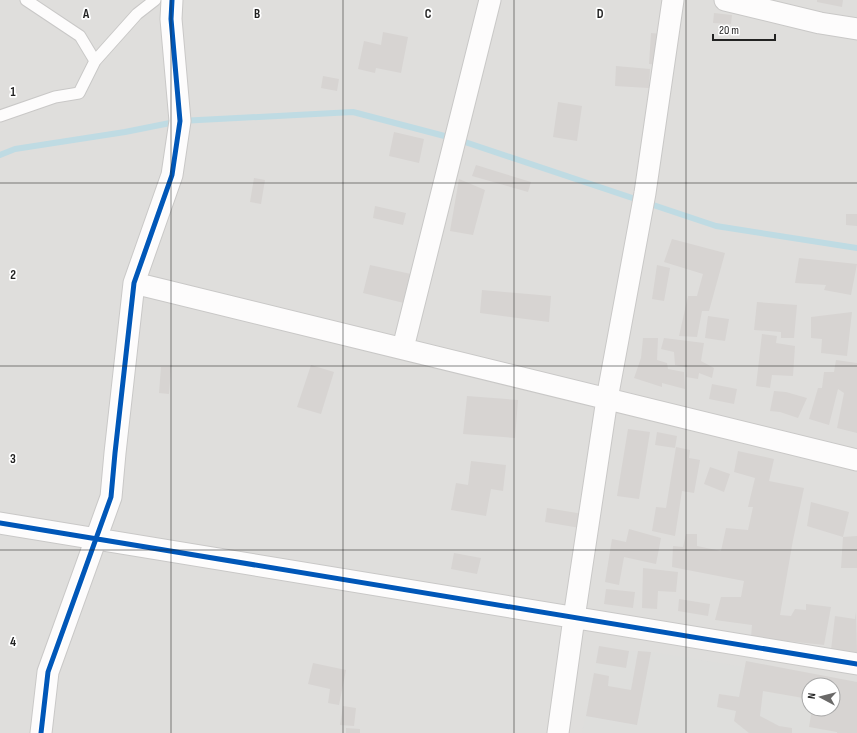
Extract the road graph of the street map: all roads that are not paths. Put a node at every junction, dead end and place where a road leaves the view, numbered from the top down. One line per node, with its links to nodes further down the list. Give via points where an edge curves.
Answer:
1 (26, 0): 8 (lane, via 80,36)
2 (155, 0): 8 (lane, via 137,14)
3 (172, 0): 10 (street, via 171,19 180,121 172,175)
4 (490, 0): 11 (street)
5 (673, 0): 12 (street, via 642,206)
6 (726, 0): 7 (street, via 820,24)
7 (857, 29)
8 (95, 61): 9 (lane, via 79,93 55,97)
9 (0, 116)
10 (134, 283): 11 (street); 15 (street, via 111,497)
11 (403, 348): 12 (street)
12 (607, 399): 13 (street); 16 (street)
13 (857, 460)
14 (0, 523): 15 (street)
15 (96, 539): 16 (street); 18 (street, via 48,672)
16 (574, 618): 17 (street); 19 (street)
17 (857, 664)
18 (42, 733)
19 (558, 733)

